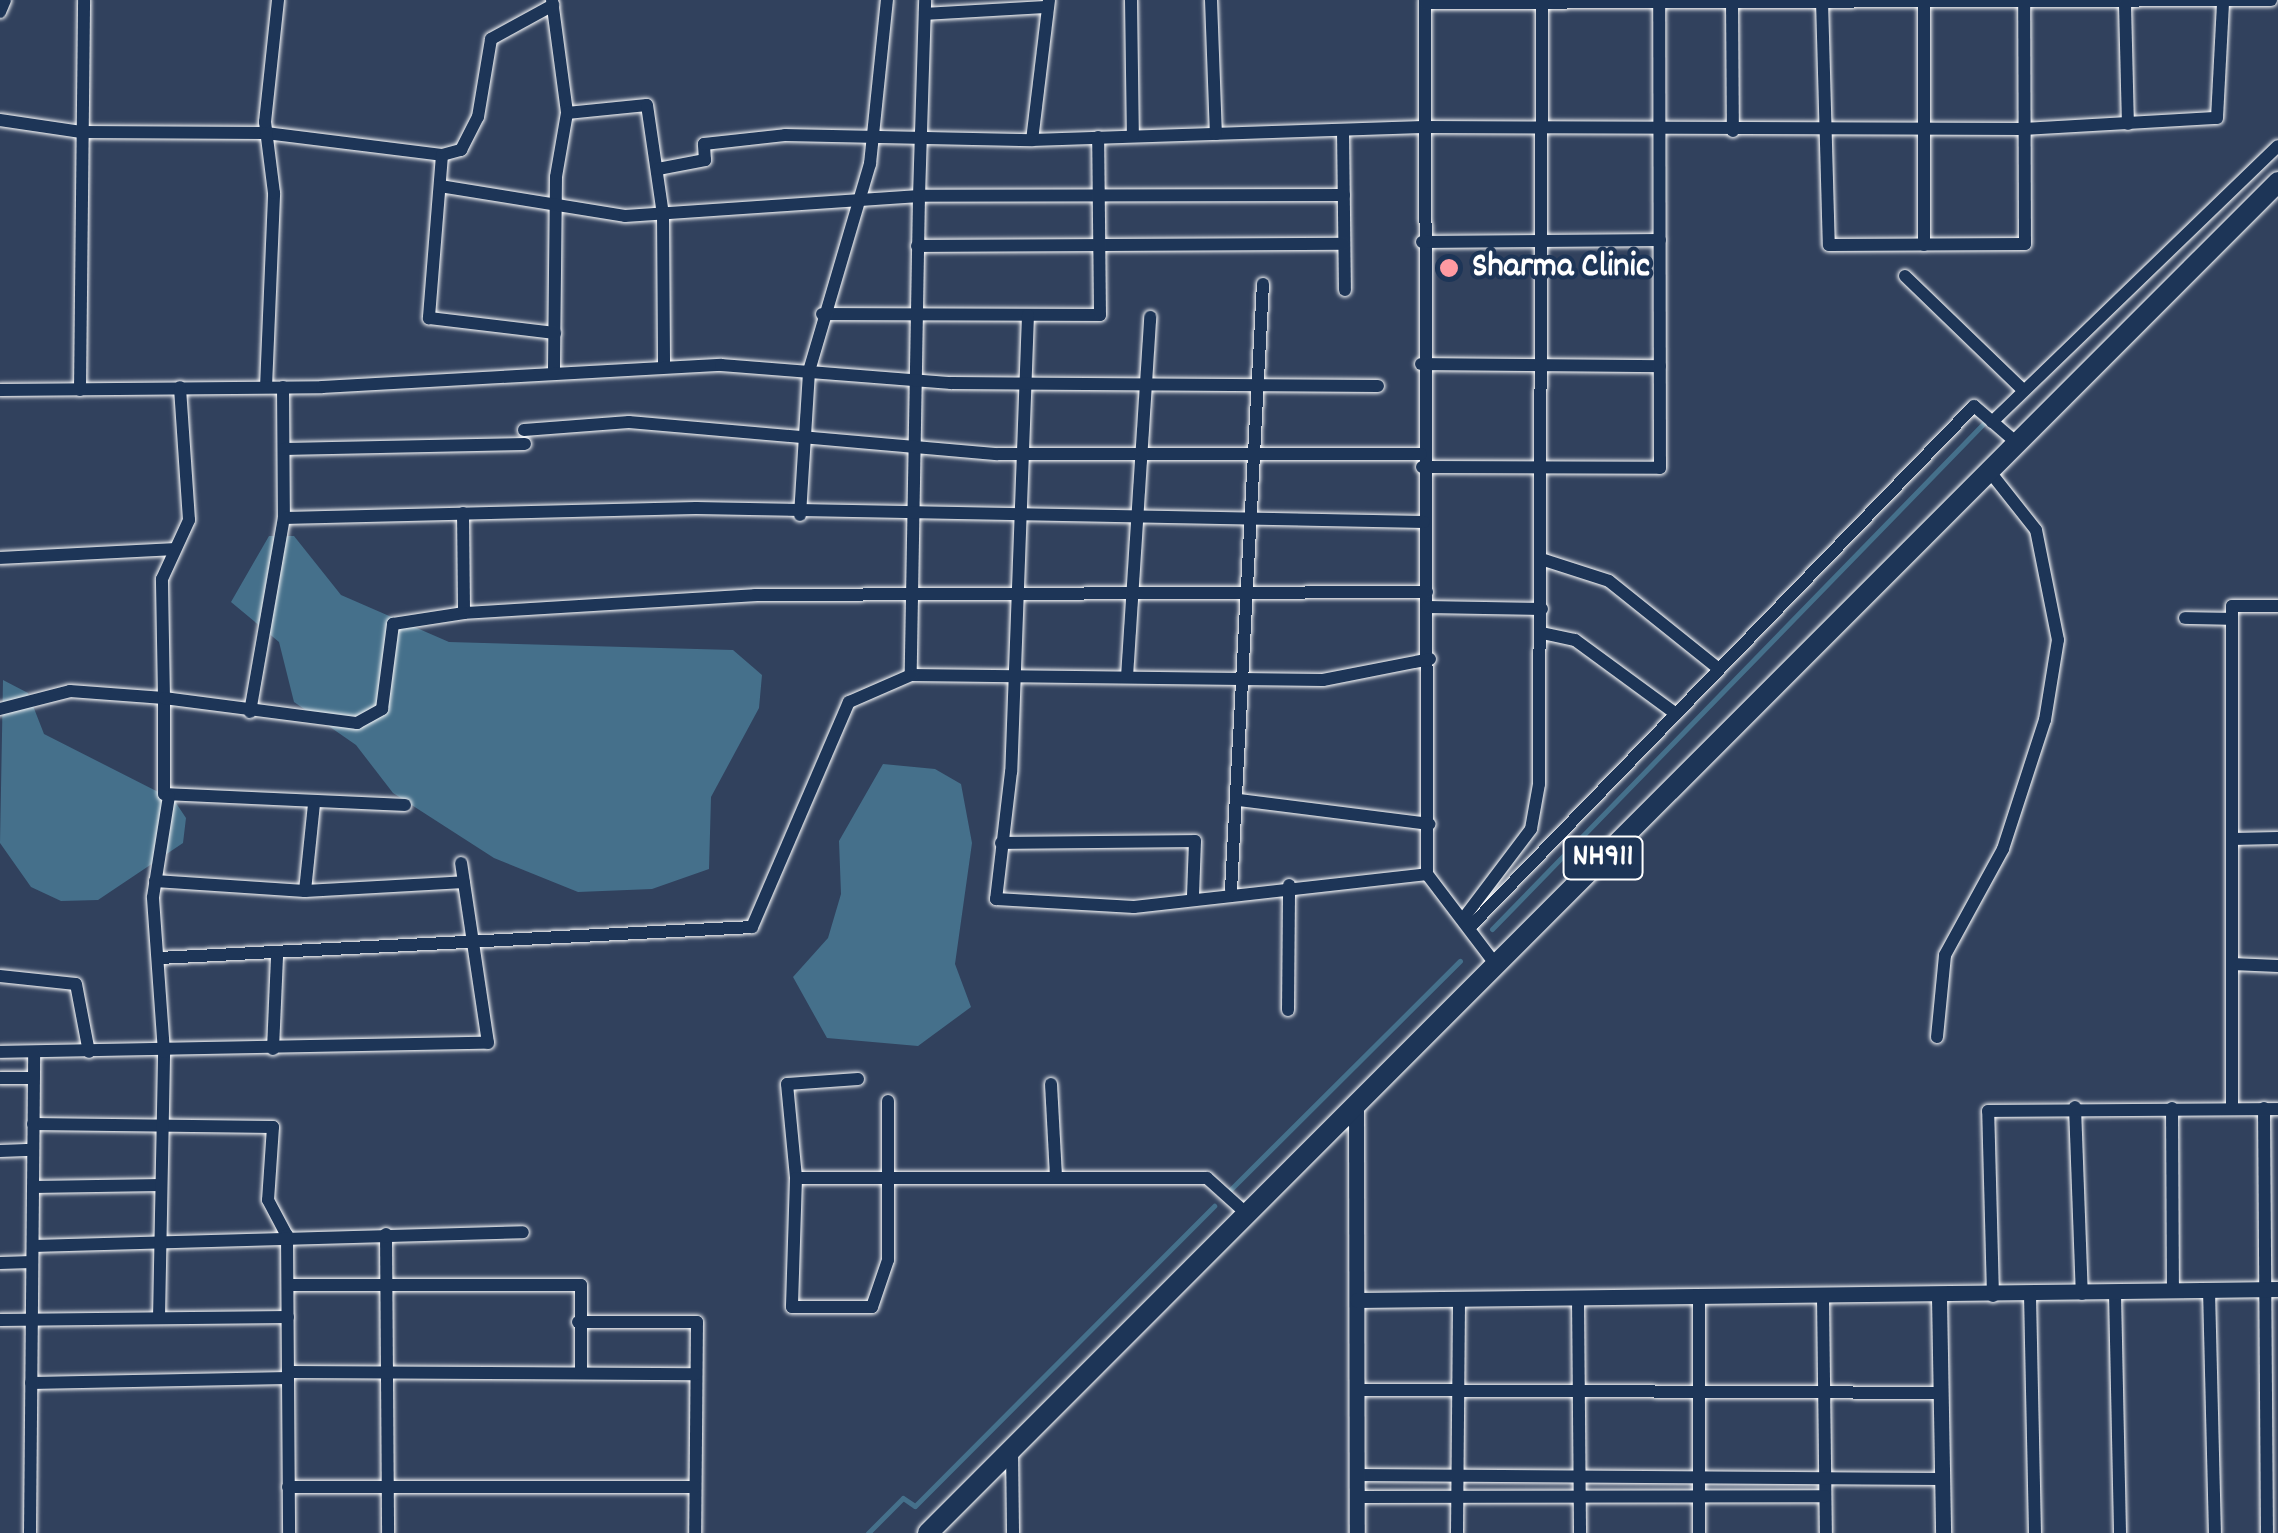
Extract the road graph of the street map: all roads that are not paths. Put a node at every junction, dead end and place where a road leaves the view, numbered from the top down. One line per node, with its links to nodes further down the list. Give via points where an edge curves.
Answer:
1 (5, 0): 21 (street)
2 (84, 0): 32 (street)
3 (278, 0): 33 (street)
4 (887, 0): 38 (street)
5 (1132, 0): 36 (street)
6 (1210, 0): 35 (street)
7 (1924, 0): 11 (street); 12 (street); 29 (street)
8 (2271, 0): 17 (street)
9 (1542, 1): 10 (street); 14 (street); 26 (street)
10 (1659, 1): 15 (street); 27 (street)
11 (1822, 1): 15 (street); 34 (street)
12 (2024, 1): 19 (street); 30 (street)
13 (553, 2): 22 (street); 42 (street, via 490,39 478,117 461,150)
14 (1425, 2): 25 (street)
15 (1732, 2): 28 (street)
16 (2177, 2): 17 (street); 19 (street)
17 (2222, 3): 24 (street, via 2218,118)
18 (1048, 4): 20 (street); 39 (street)
19 (2125, 4): 24 (street)
20 (925, 7): 40 (street)
21 (0, 12)
22 (566, 113): 43 (street, via 647,105); 50 (street)
23 (0, 120): 32 (street)
24 (2128, 124): 30 (street)
25 (1424, 127): 26 (street); 31 (street); 53 (street)
26 (1544, 128): 27 (street); 54 (street)
27 (1659, 130): 28 (street); 52 (street)
28 (1732, 130): 34 (street)
29 (1921, 130): 30 (street); 34 (street); 56 (street)
30 (2025, 130): 56 (street, via 2025,244)
31 (1343, 131): 35 (street); 46 (street)
32 (81, 132): 33 (street); 81 (street)
33 (266, 132): 42 (street); 78 (street, via 274,194)
34 (1826, 132): 56 (street, via 1829,245)
35 (1216, 134): 36 (street)
36 (1133, 135): 37 (street)
37 (1098, 136): 39 (street); 48 (street)
38 (872, 139): 40 (street); 43 (street, via 704,144 704,160); 49 (street)
39 (1032, 140): 40 (street)
40 (926, 142): 47 (street)
41 (2278, 146): 83 (street)
42 (442, 155): 45 (street)
43 (658, 168): 51 (street)
44 (2278, 182): 86 (highway, NH911)
45 (440, 186): 50 (street); 66 (street, via 430,318)
46 (1344, 195): 48 (street); 55 (street)
47 (918, 196): 48 (street); 49 (street); 57 (street)
48 (1096, 199): 58 (street)
49 (858, 205): 51 (street, via 762,202); 63 (street)
50 (556, 206): 51 (street); 66 (street)
51 (663, 215): 69 (street)
52 (1660, 240): 54 (street); 70 (street)
53 (1422, 242): 54 (street); 67 (street)
54 (1545, 243): 68 (street)
55 (1344, 244): 58 (street); 61 (street)
56 (1924, 245)
57 (918, 246): 58 (street); 62 (street)
58 (1098, 248): 64 (street, via 1100,316)
59 (1905, 276): 83 (street)
60 (1262, 284): 82 (street)
61 (1345, 290)
62 (916, 313): 63 (street); 64 (street); 73 (street)
63 (822, 314): 72 (street)
64 (1028, 315): 74 (street)
65 (1150, 317): 75 (street)
66 (555, 333): 71 (street)
67 (1421, 364): 68 (street); 92 (street)
68 (1544, 365): 70 (street); 93 (street)
69 (664, 366): 71 (street); 72 (street)
70 (1660, 366): 93 (street, via 1660,468)
71 (554, 370): 79 (street)
72 (809, 371): 73 (street); 85 (street)
73 (914, 381): 74 (street); 88 (street)
74 (1024, 383): 75 (street); 91 (street)
75 (1146, 386): 82 (street); 90 (street)
76 (1378, 386): 82 (street)
77 (180, 387): 78 (street); 81 (street); 103 (street, via 189,520)
78 (266, 387): 79 (street)
79 (283, 387): 87 (street)
80 (0, 390): 81 (street)
81 (80, 390)
82 (1257, 390): 89 (street)
83 (2024, 391): 84 (street)
84 (1992, 422): 86 (street); 118 (street, via 1974,406)
85 (802, 441): 87 (street, via 628,422 525,437); 88 (street); 96 (street)
86 (2018, 444): 94 (highway, NH911)
87 (284, 448): 97 (street)
88 (912, 449): 91 (street); 98 (street)
89 (1254, 452): 90 (street); 92 (street); 101 (street)
90 (1140, 453): 91 (street); 100 (street)
91 (1023, 454): 99 (street)
92 (1421, 460): 93 (street); 102 (street)
93 (1542, 467): 105 (street)
94 (1990, 472): 148 (highway, NH911); 152 (street, via 2036,530 2058,640 2044,720 2003,848 1945,955)
95 (463, 513): 96 (street); 97 (street); 113 (street)
96 (800, 515): 98 (street)
97 (284, 518): 125 (street)
98 (910, 518): 99 (street); 109 (street)
99 (1019, 520): 100 (street); 108 (street)
100 (1136, 520): 101 (street); 107 (street)
101 (1251, 521): 102 (street); 106 (street)
102 (1424, 522): 110 (street)
103 (176, 550): 104 (street); 123 (street, via 162,579)
104 (0, 558)
105 (1541, 559): 112 (street); 118 (street, via 1609,580)
106 (1243, 593): 107 (street); 110 (street); 122 (street)
107 (1130, 595): 108 (street); 121 (street)
108 (1016, 596): 109 (street); 120 (street)
109 (908, 598): 113 (street, via 756,595); 119 (street)
110 (1427, 600): 112 (street); 117 (street)
111 (2278, 606): 115 (street, via 2232,606)
112 (1542, 609): 116 (street)
113 (464, 613): 125 (street, via 393,624 374,716)
114 (2185, 618): 115 (street)
115 (2232, 619): 133 (street)
116 (1542, 633): 126 (street, via 1575,640); 143 (street, via 1531,829)
117 (1430, 659): 122 (street, via 1380,674); 131 (street)
118 (1719, 669): 126 (street)
119 (911, 675): 120 (street); 144 (street, via 848,702 752,928)
120 (1014, 676): 121 (street); 134 (street)
121 (1127, 678): 122 (street)
122 (1246, 678): 128 (street)
123 (164, 698): 124 (street, via 70,691); 125 (street); 127 (street, via 161,788)
124 (0, 709)
125 (250, 712)
126 (1676, 714): 143 (street)
127 (170, 796): 129 (street); 137 (street)
128 (1239, 800): 131 (street); 140 (street)
129 (314, 804): 130 (street); 141 (street)
130 (405, 805)
131 (1429, 824): 136 (street)
132 (2278, 838): 133 (street)
133 (2232, 839): 147 (street)
134 (1001, 843): 142 (street, via 1195,842); 142 (street, via 996,899 1134,907)
135 (461, 863): 138 (street)
136 (1427, 874): 139 (street); 143 (street)
137 (155, 880): 141 (street); 146 (street)
138 (464, 882): 141 (street); 144 (street)
139 (1288, 886): 140 (street); 151 (street)
140 (1232, 890): 142 (street)
141 (304, 891)
142 (1193, 896)
143 (1466, 924): 148 (street)
144 (479, 939): 145 (street); 153 (street, via 488,1043)
145 (278, 957): 146 (street); 153 (street)
146 (158, 958): 157 (street)
147 (2232, 964): 149 (street); 166 (street)
148 (1496, 965): 163 (highway, NH911)
149 (2278, 966)
150 (0, 976): 156 (street, via 76,984)
151 (1288, 1010)
152 (1936, 1037)
153 (273, 1049): 157 (street)
154 (0, 1052): 155 (street)
155 (34, 1052): 156 (street); 159 (street)
156 (89, 1052): 157 (street)
157 (164, 1052): 168 (street)
158 (0, 1078): 159 (street)
159 (34, 1078): 169 (street)
160 (858, 1079): 173 (street, via 788,1084)
161 (1052, 1084): 172 (street)
162 (888, 1101): 174 (street)
163 (1356, 1106): 177 (highway, NH911); 199 (street)
164 (2075, 1107): 165 (street); 191 (street); 193 (street, via 1988,1111)
165 (2172, 1108): 166 (street); 189 (street)
166 (2232, 1108): 167 (street)
167 (2271, 1108): 187 (street)
168 (162, 1120): 169 (street); 175 (street); 180 (street, via 270,1124 268,1200)
169 (34, 1124): 170 (street)
170 (33, 1150): 171 (street); 176 (street)
171 (0, 1151)
172 (1056, 1177): 174 (street); 177 (street, via 1207,1178)
173 (796, 1178): 174 (street); 174 (street, via 792,1307 872,1307 888,1260)
174 (888, 1178)
175 (161, 1186): 176 (street); 181 (street)
176 (33, 1187): 182 (street)
177 (1247, 1214): 216 (highway, NH911)
178 (523, 1232): 179 (street)
179 (386, 1234): 180 (street); 186 (street)
180 (288, 1235): 181 (street); 185 (street)
181 (160, 1236): 182 (street); 201 (street)
182 (32, 1246): 183 (street)
183 (32, 1262): 184 (street); 202 (street)
184 (0, 1263)
185 (288, 1285): 186 (street); 200 (street)
186 (387, 1285): 204 (street, via 581,1285); 205 (street)
187 (2272, 1289): 188 (street); 244 (street)
188 (2209, 1290): 189 (street); 243 (street)
189 (2174, 1291): 190 (street)
190 (2115, 1293): 191 (street); 242 (street)
191 (2082, 1294): 192 (street)
192 (2030, 1295): 193 (street); 241 (street)
193 (1993, 1296): 194 (street)
194 (1939, 1297): 196 (street); 215 (street)
195 (1699, 1298): 196 (street); 198 (street); 213 (street)
196 (1824, 1298): 214 (street)
197 (1460, 1299): 198 (street); 199 (street); 212 (street)
198 (1578, 1299): 211 (street)
199 (1356, 1300): 210 (street)
200 (288, 1317): 201 (street); 208 (street)
201 (159, 1318): 202 (street)
202 (32, 1319): 203 (street); 209 (street)
203 (0, 1320)
204 (578, 1322): 206 (street); 207 (street, via 697,1322)
205 (388, 1372): 206 (street); 208 (street); 221 (street)
206 (581, 1373): 207 (street)
207 (696, 1374): 223 (street)
208 (288, 1375): 209 (street); 222 (street)
209 (32, 1384): 229 (street)
210 (1356, 1390): 212 (street); 217 (street)
211 (1579, 1390): 212 (street); 213 (street); 224 (street)
212 (1458, 1391): 219 (street)
213 (1699, 1392): 214 (street); 220 (street)
214 (1824, 1392): 215 (street); 225 (street)
215 (1940, 1392): 218 (street)
216 (1012, 1448): 233 (highway, NH911); 234 (street)
217 (1356, 1475): 219 (street); 226 (street)
218 (1942, 1478): 225 (street); 240 (street)
219 (1457, 1479): 224 (street); 227 (street)
220 (1699, 1482): 224 (street); 225 (street); 228 (street)
221 (388, 1486): 222 (street); 223 (street); 231 (street)
222 (288, 1487): 230 (street)
223 (695, 1487): 232 (street)
224 (1580, 1489): 227 (street); 228 (street); 237 (street)
225 (1825, 1489): 228 (street); 239 (street)
226 (1356, 1497): 227 (street); 235 (street)
227 (1457, 1497): 236 (street)
228 (1698, 1498): 238 (street)
229 (30, 1533)
230 (288, 1533)
231 (388, 1533)
232 (695, 1533)
233 (928, 1533)
234 (1013, 1533)
235 (1356, 1533)
236 (1457, 1533)
237 (1580, 1533)
238 (1698, 1533)
239 (1826, 1533)
240 (1943, 1533)
241 (2035, 1533)
242 (2120, 1533)
243 (2215, 1533)
244 (2267, 1533)

